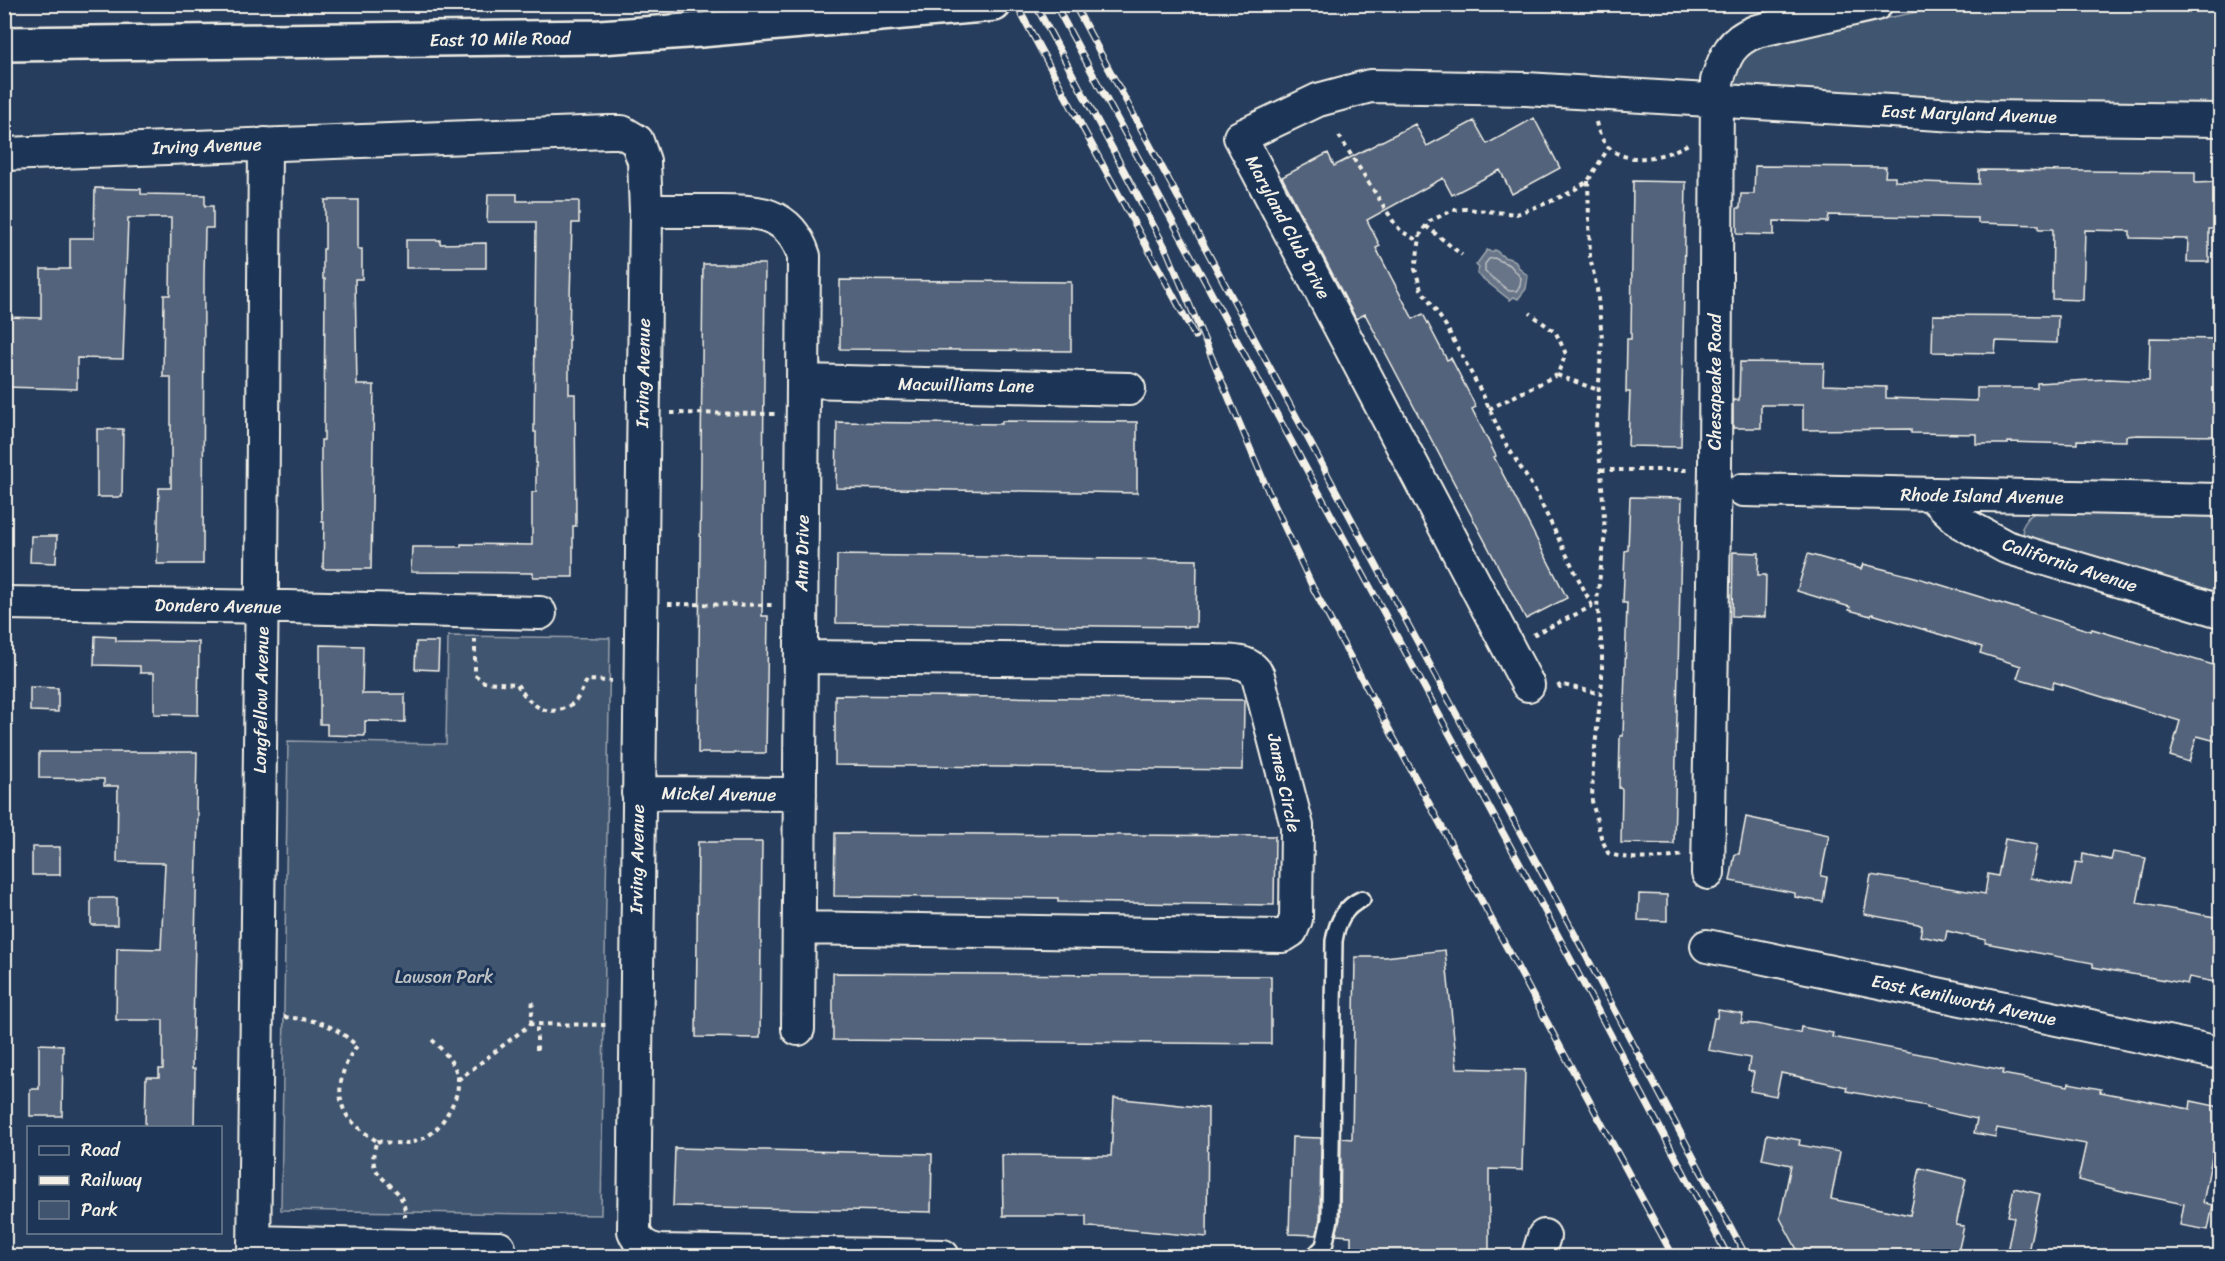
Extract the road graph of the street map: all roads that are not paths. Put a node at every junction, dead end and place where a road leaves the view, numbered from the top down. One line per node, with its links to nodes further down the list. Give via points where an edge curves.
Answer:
1 (994, 4): 3 (main road, East 10 Mile Road, via 600,37)
2 (1876, 4): 4 (street, Chesapeake Road, via 1744,36 1723,62 1717,81)
3 (4, 44)
4 (1717, 102): 5 (street, East Maryland Avenue, via 1989,117); 19 (street, Maryland Club Drive, via 1526,89 1370,86 1318,100 1240,136); 22 (street, Chesapeake Road, via 1715,456)
5 (2220, 120)
6 (265, 144): 7 (street, Irving Avenue); 8 (street, Irving Avenue, via 622,132 637,141 644,161); 15 (street, Longfellow Avenue)
7 (4, 154)
8 (646, 211): 9 (street, Ann Drive, via 748,211 778,219 790,228 804,256); 20 (street, Irving Avenue)
9 (804, 381): 10 (street, Macwilliams Lane); 18 (street, Ann Drive)
10 (1129, 388)
11 (1743, 489): 12 (street, Rhode Island Avenue)
12 (1932, 495): 13 (street, Rhode Island Avenue); 16 (street, California Avenue, via 1962,524 2006,547)
13 (2220, 500)
14 (4, 603): 15 (street, Dondero Avenue)
15 (262, 606): 17 (street, Dondero Avenue); 29 (street, Longfellow Avenue)
16 (2220, 611)
17 (540, 613)
18 (801, 657): 21 (street, Ann Drive); 24 (street, James Circle, via 1214,661 1251,666 1258,676 1295,813 1297,850 1295,927 1287,935 1277,937)
19 (1541, 681)
20 (638, 793): 21 (street, Mickel Avenue); 30 (street, Irving Avenue, via 633,1222 638,1241 647,1248 668,1251)
21 (800, 795): 24 (street, Ann Drive)
22 (1698, 861)
23 (1362, 899): 31 (lane, via 1350,905 1337,925 1334,941 1330,1220 1324,1246)
24 (799, 928): 26 (street, Ann Drive)
25 (1707, 946): 27 (street, East Kenilworth Avenue)
26 (798, 1029)
27 (2220, 1053)
28 (499, 1248): 29 (street)
29 (254, 1250)
30 (943, 1257)
31 (1314, 1257)

